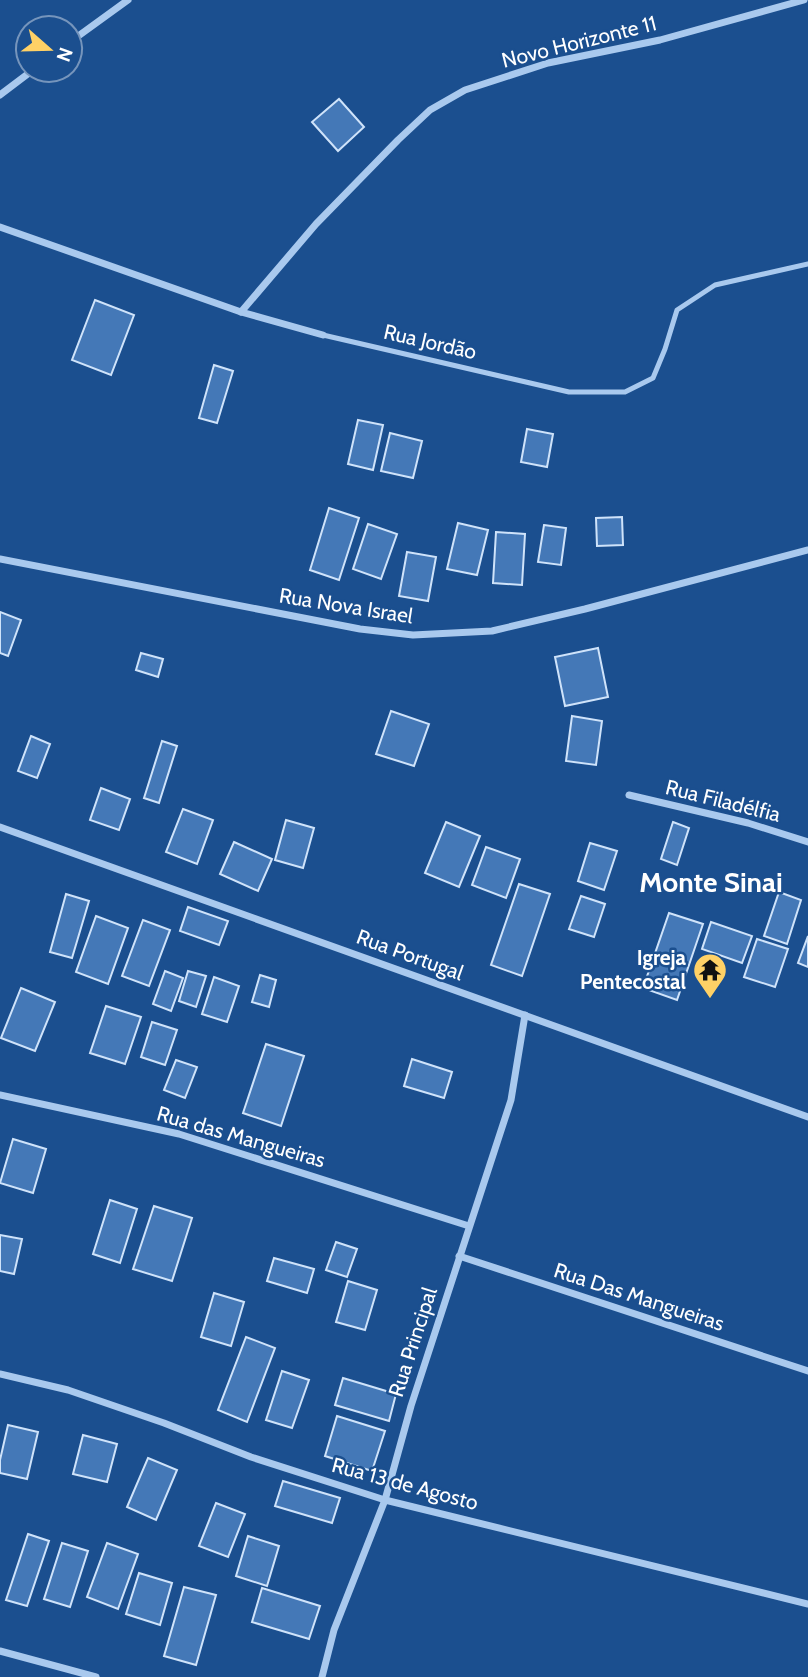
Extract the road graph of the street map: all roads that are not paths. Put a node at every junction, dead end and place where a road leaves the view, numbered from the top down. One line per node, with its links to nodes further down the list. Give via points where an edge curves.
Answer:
1 (128, 0): 3 (street)
2 (804, 0): 6 (street, Novo Horizonte 11, via 660,40 548,63 465,90 430,110 398,140 316,224)
3 (84, 33)
4 (0, 227): 6 (street, Rua Jordão)
5 (808, 264): 7 (lane, Rua Jordão, via 715,285 677,310 653,378 625,392 569,393)
6 (241, 312): 7 (street, Rua Jordão)
7 (323, 335)
8 (808, 550): 9 (street, Rua Nova Israel, via 492,631 413,635 360,629)
9 (0, 559)
10 (629, 795): 12 (street, Rua Filadélfia)
11 (0, 827): 13 (street, Rua Portugal)
12 (808, 842)
13 (525, 1015): 15 (street, Rua Portugal); 16 (street, Rua Principal, via 511,1100)
14 (0, 1095): 16 (street, Rua das Mangueiras, via 179,1134)
15 (808, 1117)
16 (469, 1226): 17 (street, Rua Principal)
17 (459, 1256): 18 (street, Rua Das Mangueiras); 20 (street, Rua Principal)
18 (808, 1371)
19 (0, 1374): 20 (street, Rua 13 de Agosto, via 68,1391)
20 (385, 1500): 21 (street, Rua 13 de Agosto); 24 (street, Rua Principal, via 334,1630)
21 (808, 1604)
22 (0, 1651): 23 (street)
23 (96, 1677)
24 (322, 1677)

